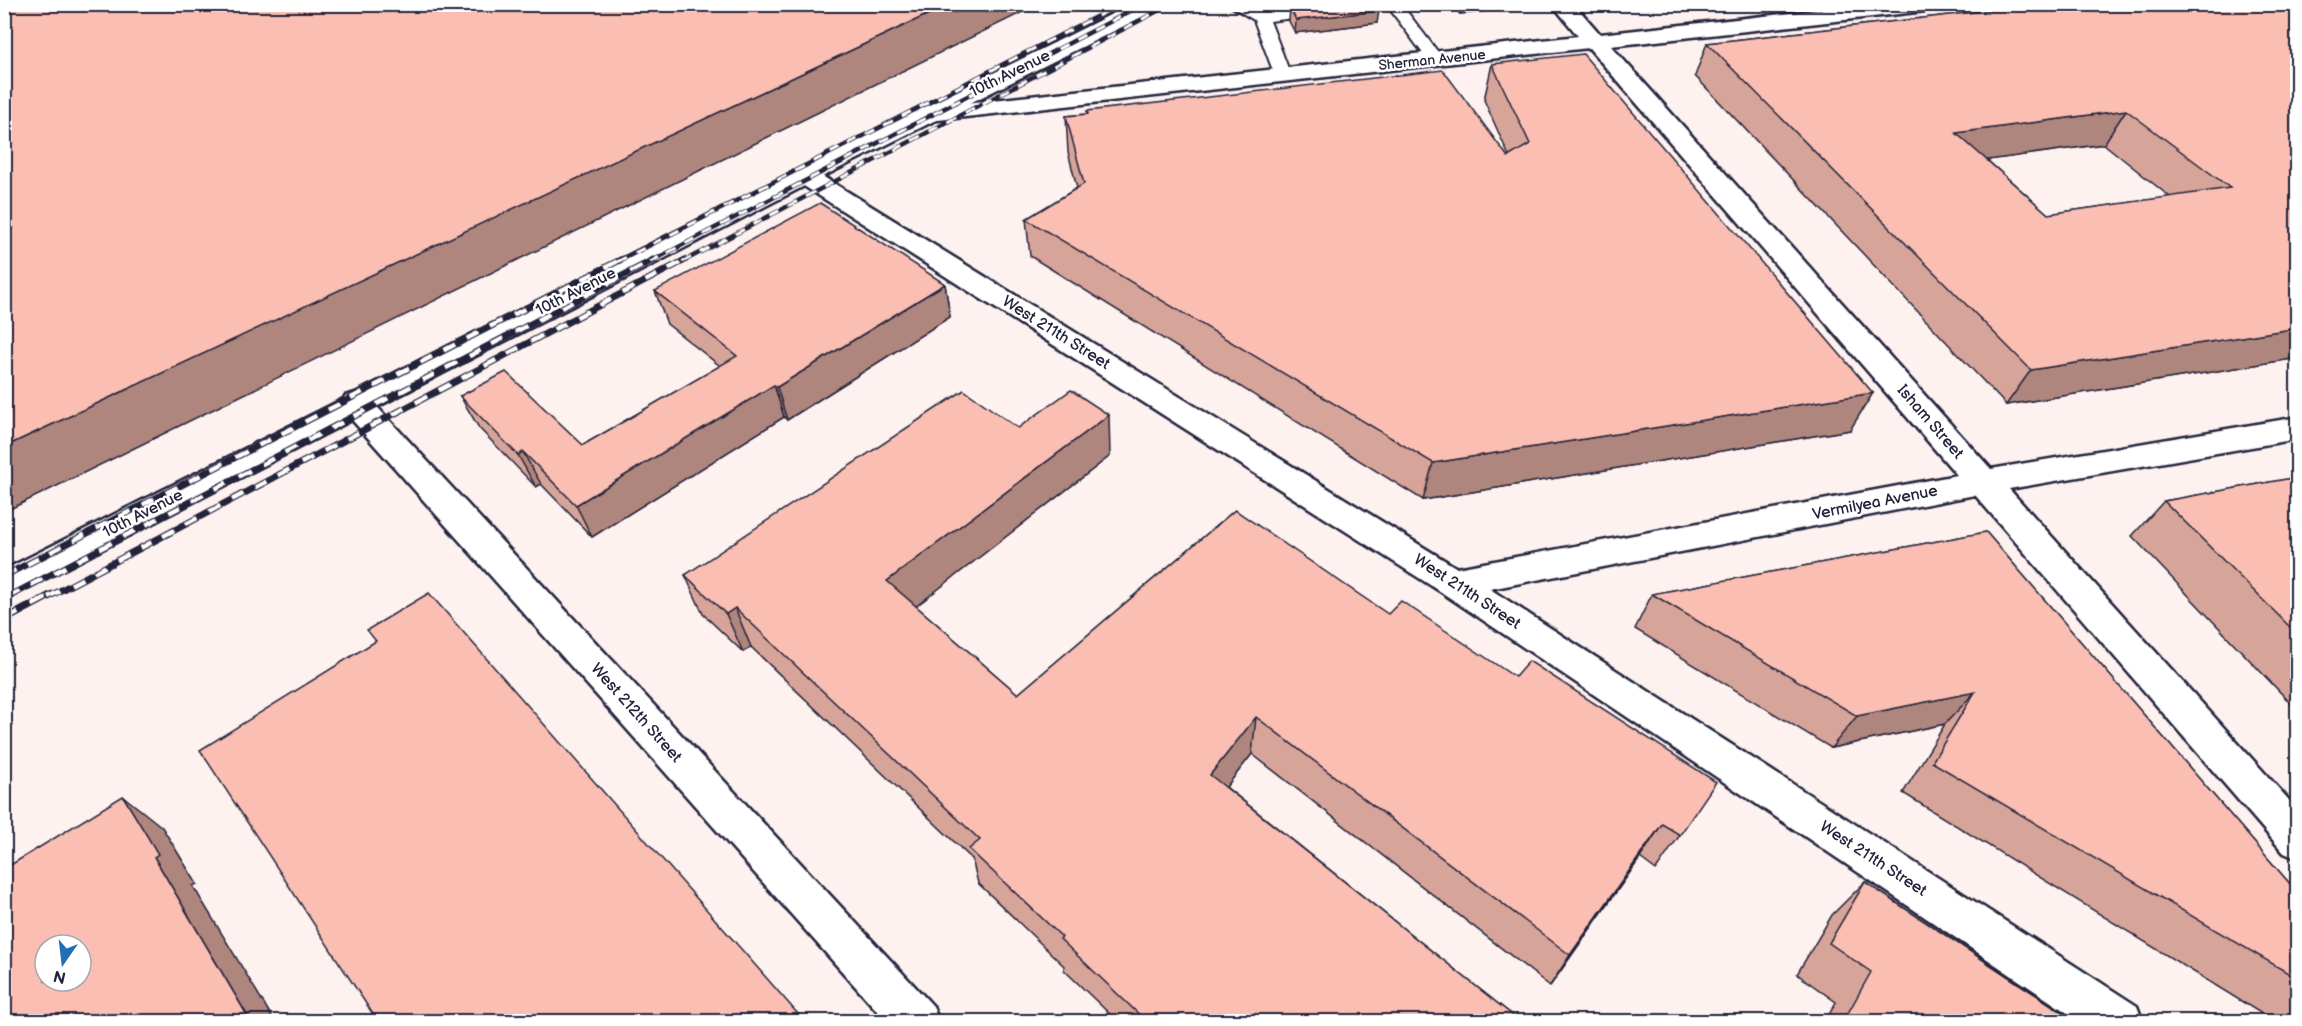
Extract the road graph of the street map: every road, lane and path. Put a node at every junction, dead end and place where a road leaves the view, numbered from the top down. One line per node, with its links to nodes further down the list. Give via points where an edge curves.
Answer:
1 (1150, 4): 11 (street, 10th Avenue)
2 (1234, 4): 7 (lane)
3 (1363, 4): 7 (lane)
4 (1394, 4): 9 (lane)
5 (1562, 4): 8 (street, Isham Street)
6 (1935, 4): 8 (street, Sherman Avenue)
7 (1261, 17): 10 (lane)
8 (1596, 43): 9 (street, Sherman Avenue); 15 (street, Isham Street)
9 (1436, 60): 10 (street, Sherman Avenue)
10 (1283, 76): 11 (street, Sherman Avenue)
11 (929, 114): 12 (street, 10th Avenue)
12 (805, 176): 13 (street, 10th Avenue); 16 (street, West 211th Street)
13 (356, 404): 17 (street, 10th Avenue); 19 (street, West 212th Street)
14 (2298, 428): 15 (street, Vermilyea Avenue)
15 (1983, 482): 16 (street, Vermilyea Avenue); 18 (street, Isham Street)
16 (1453, 582): 20 (street, West 211th Street)
17 (4, 586)
18 (2298, 840)
19 (917, 1022)
20 (2121, 1022)

